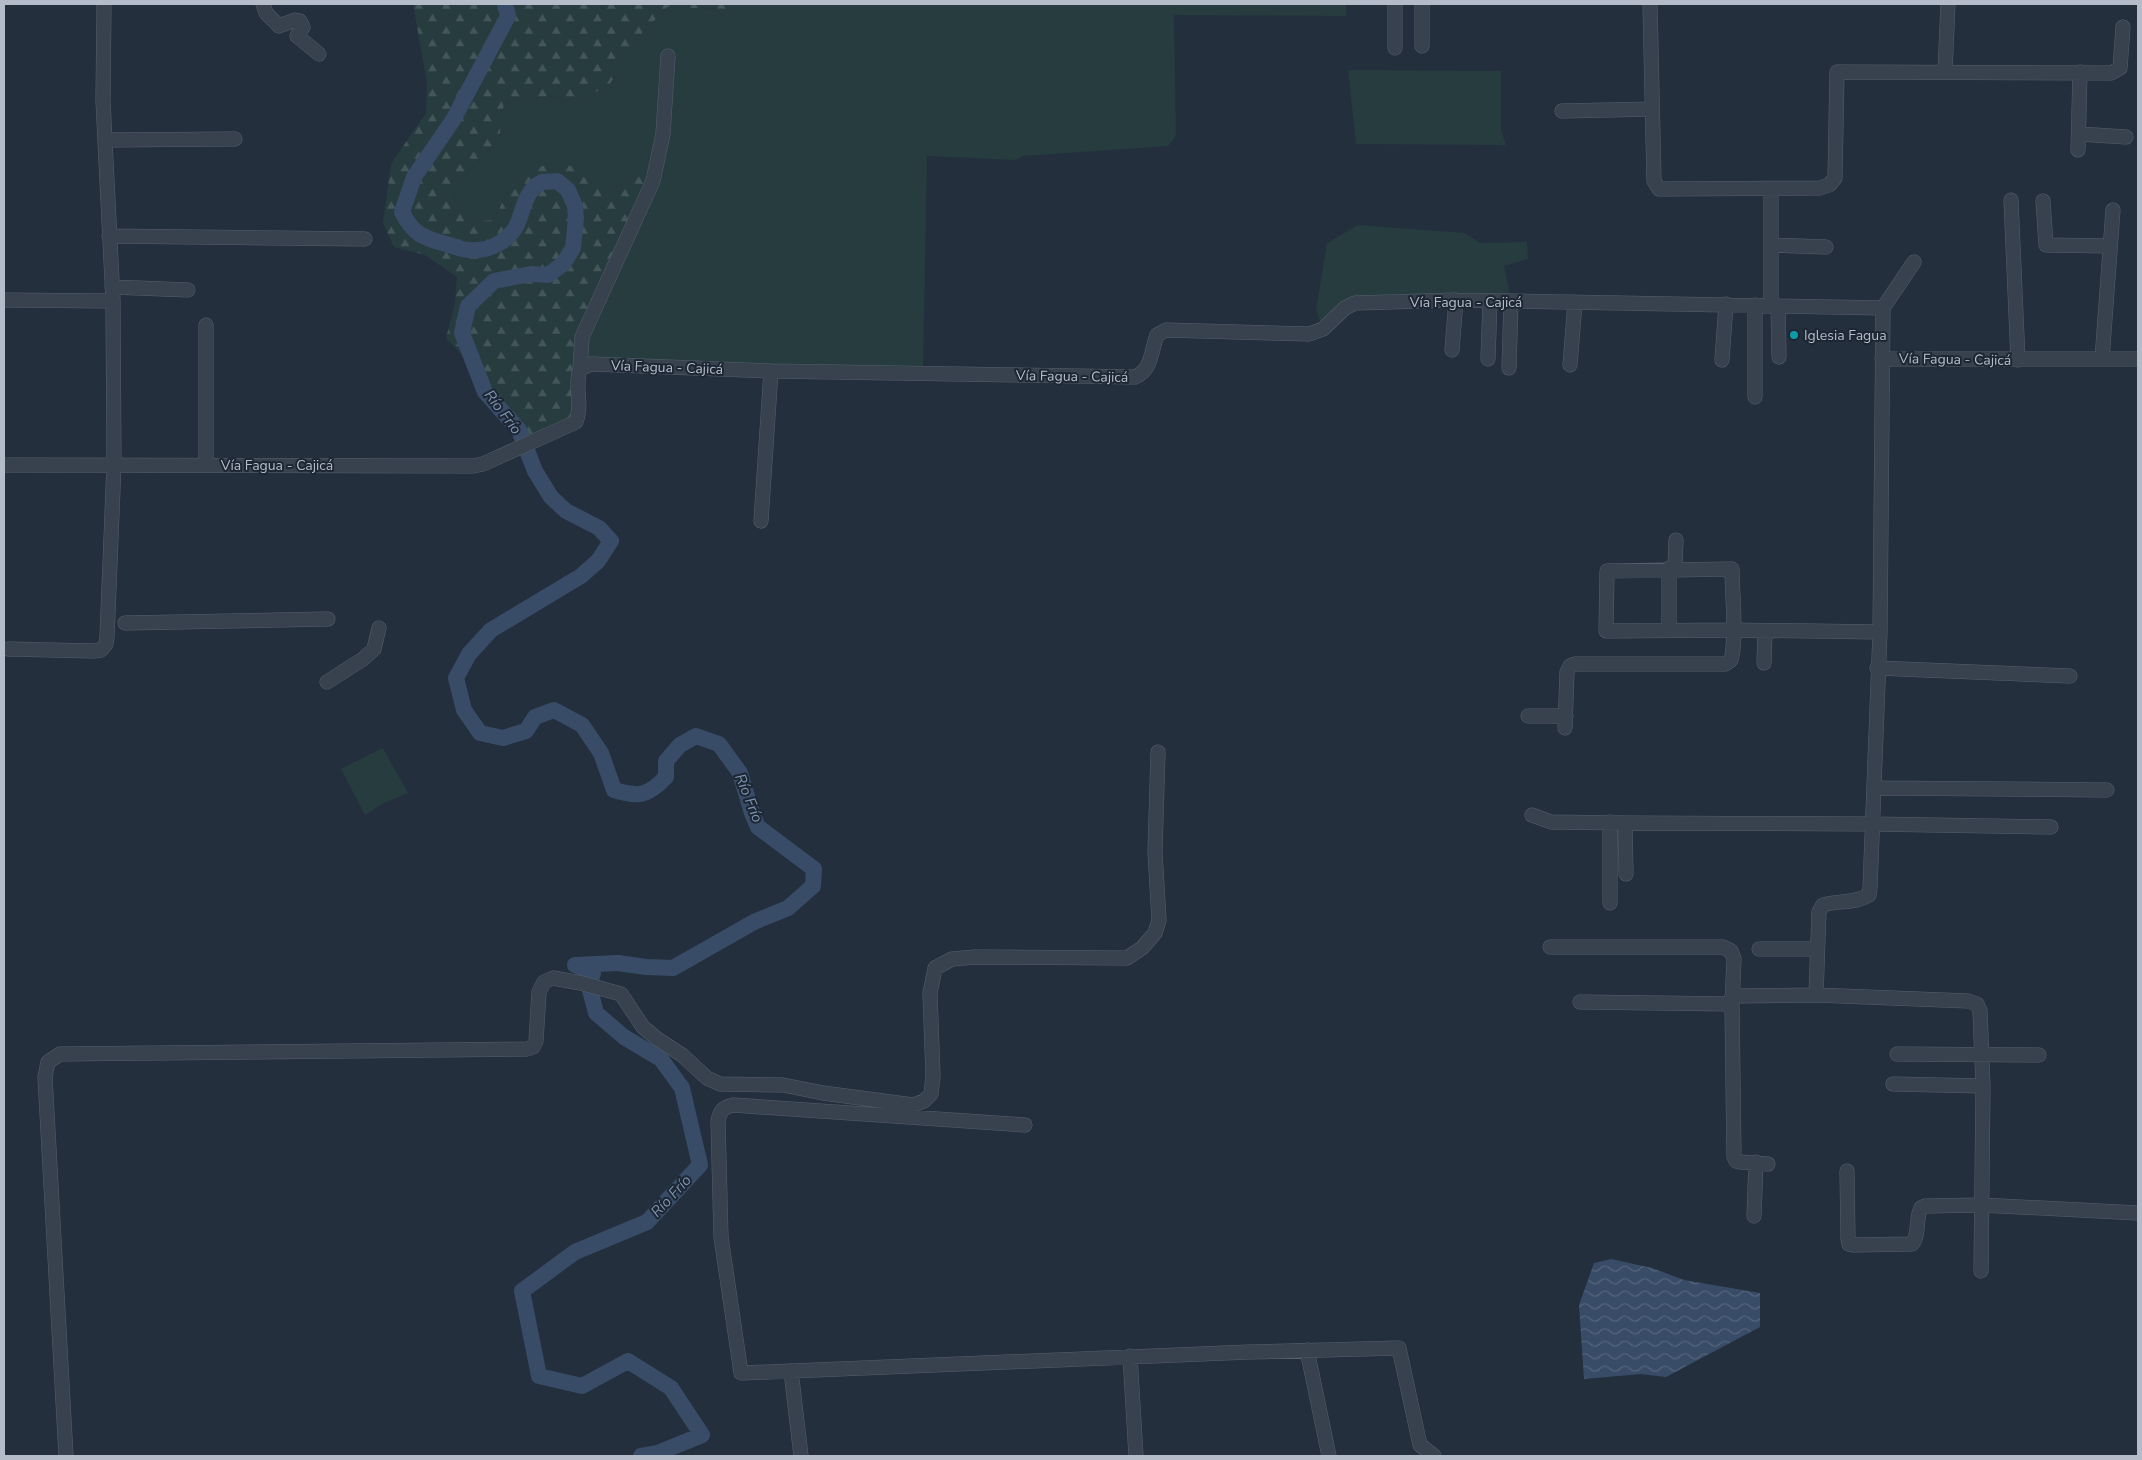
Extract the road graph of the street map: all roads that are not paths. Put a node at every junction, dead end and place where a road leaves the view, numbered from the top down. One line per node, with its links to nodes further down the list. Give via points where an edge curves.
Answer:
1 (104, 4): 19 (street)
2 (263, 4): 10 (street, via 266,13 279,26 295,20 300,22 303,27 298,36)
3 (1394, 4): 9 (street)
4 (1422, 4): 8 (street)
5 (1650, 4): 14 (street)
6 (1948, 4): 12 (street)
7 (2123, 27): 13 (street, via 2120,68 2111,73)
8 (1422, 46)
9 (1395, 48)
10 (319, 54)
11 (668, 56): 54 (street, via 663,134 653,181 582,337)
12 (1945, 72): 13 (street); 21 (street, via 1837,72 1834,178 1829,185 1820,188)
13 (2080, 72): 16 (street)
14 (1652, 109): 15 (street); 21 (street, via 1654,181 1659,189)
15 (1562, 110)
16 (2079, 134): 17 (street); 20 (street)
17 (2126, 137)
18 (236, 139): 19 (street)
19 (106, 140): 25 (street)
20 (2078, 150)
21 (1771, 189): 27 (street)
22 (2011, 200): 50 (street)
23 (2043, 201): 29 (street, via 2046,245)
24 (2113, 210): 29 (street)
25 (109, 236): 26 (street); 31 (street)
26 (365, 239)
27 (1771, 244): 28 (street); 41 (street)
28 (1826, 246)
29 (2110, 246): 48 (street)
30 (1914, 262): 42 (street)
31 (112, 287): 32 (street); 35 (street)
32 (188, 290)
33 (4, 300): 35 (street)
34 (1456, 300): 36 (street, Vía Fagua - Cajicá); 44 (street); 55 (street, Vía Fagua - Cajicá, via 1355,303 1323,329 1309,334 1166,330 1157,335 1144,373 1135,377)
35 (113, 301): 57 (street)
36 (1490, 301): 37 (street, Vía Fagua - Cajicá); 46 (street)
37 (1511, 301): 38 (street, Vía Fagua - Cajicá); 53 (street)
38 (1575, 302): 39 (street, Vía Fagua - Cajicá); 52 (street)
39 (1726, 304): 40 (street, Vía Fagua - Cajicá); 49 (street)
40 (1755, 304): 41 (street, Vía Fagua - Cajicá); 56 (street)
41 (1774, 305): 42 (street, Vía Fagua - Cajicá); 45 (street)
42 (1883, 308): 47 (street, Vía Fagua - Cajicá)
43 (206, 325): 59 (street)
44 (1452, 350)
45 (1779, 357)
46 (1488, 359)
47 (1882, 359): 50 (street, Vía Fagua - Cajicá); 69 (street)
48 (2102, 359): 50 (street, Vía Fagua - Cajicá); 51 (street, Vía Fagua - Cajicá)
49 (1722, 360)
50 (2018, 360)
51 (2138, 360)
52 (1570, 365)
53 (1509, 368)
54 (580, 369): 55 (street, Vía Fagua - Cajicá, via 591,364); 59 (street, Vía Fagua - Cajicá, via 576,422 483,464)
55 (771, 371): 60 (street)
56 (1755, 397)
57 (114, 464): 58 (street, Vía Fagua - Cajicá); 59 (street, Vía Fagua - Cajicá); 70 (street, via 106,644 101,650 94,651)
58 (4, 465)
59 (206, 465)
60 (761, 521)
61 (1676, 540): 62 (street)
62 (1672, 568): 66 (street); 66 (street, via 1607,571 1606,631); 67 (street, via 1732,569)
63 (328, 619): 64 (street)
64 (125, 623)
65 (379, 628): 74 (street, via 374,649)
66 (1669, 630): 67 (street)
67 (1732, 630): 68 (street); 75 (street, via 1731,660 1724,664 1570,666 1565,722)
68 (1765, 631): 69 (street); 71 (street)
69 (1880, 632): 72 (street)
70 (8, 649)
71 (1764, 663)
72 (1877, 668): 73 (street); 77 (street)
73 (2070, 676)
74 (328, 682)
75 (1528, 716)
76 (1158, 752): 106 (street, via 1155,852 1159,920 1155,933 1142,948 1127,958 975,957 952,959 935,968 930,993 931,1094 913,1105 783,1085 720,1084 707,1078 643,1027 621,994 599,986 553,978 544,982 538,992 534,1048 297,1047 60,1054 48,1062 45,1077)
77 (1874, 788): 78 (street); 82 (street)
78 (2107, 790)
79 (1532, 816): 80 (street, via 1551,822)
80 (1610, 822): 81 (street); 85 (street)
81 (1625, 823): 82 (street); 84 (street)
82 (1872, 824): 83 (street); 88 (street, via 1869,895 1861,900 1823,905)
83 (2051, 827)
84 (1626, 874)
85 (1610, 903)
86 (1550, 947): 90 (street, via 1723,947 1731,951 1734,959)
87 (1758, 949): 88 (street)
88 (1817, 949): 89 (street)
89 (1816, 995): 90 (street); 93 (street, via 1977,1004)
90 (1732, 1000): 91 (street); 101 (street, via 1734,1157 1740,1162 1762,1163)
91 (1580, 1002)
92 (1897, 1054): 93 (street)
93 (1982, 1054): 94 (street); 96 (street)
94 (2039, 1055)
95 (1894, 1084): 96 (street)
96 (1983, 1086): 99 (street)
97 (1025, 1125): 105 (street, via 733,1105 720,1113 721,1237 741,1372)
98 (1848, 1171): 99 (street, via 1848,1239 1852,1245 1912,1244 1916,1240 1921,1208)
99 (1980, 1206): 100 (street); 102 (street)
100 (2138, 1213)
101 (1754, 1216)
102 (1981, 1271)
103 (1307, 1350): 104 (street); 109 (street); 110 (street, via 1399,1348 1420,1445)
104 (1130, 1356): 105 (street); 108 (street)
105 (791, 1370): 107 (street)
106 (66, 1456)
107 (801, 1456)
108 (1136, 1456)
109 (1329, 1456)
110 (1434, 1456)

